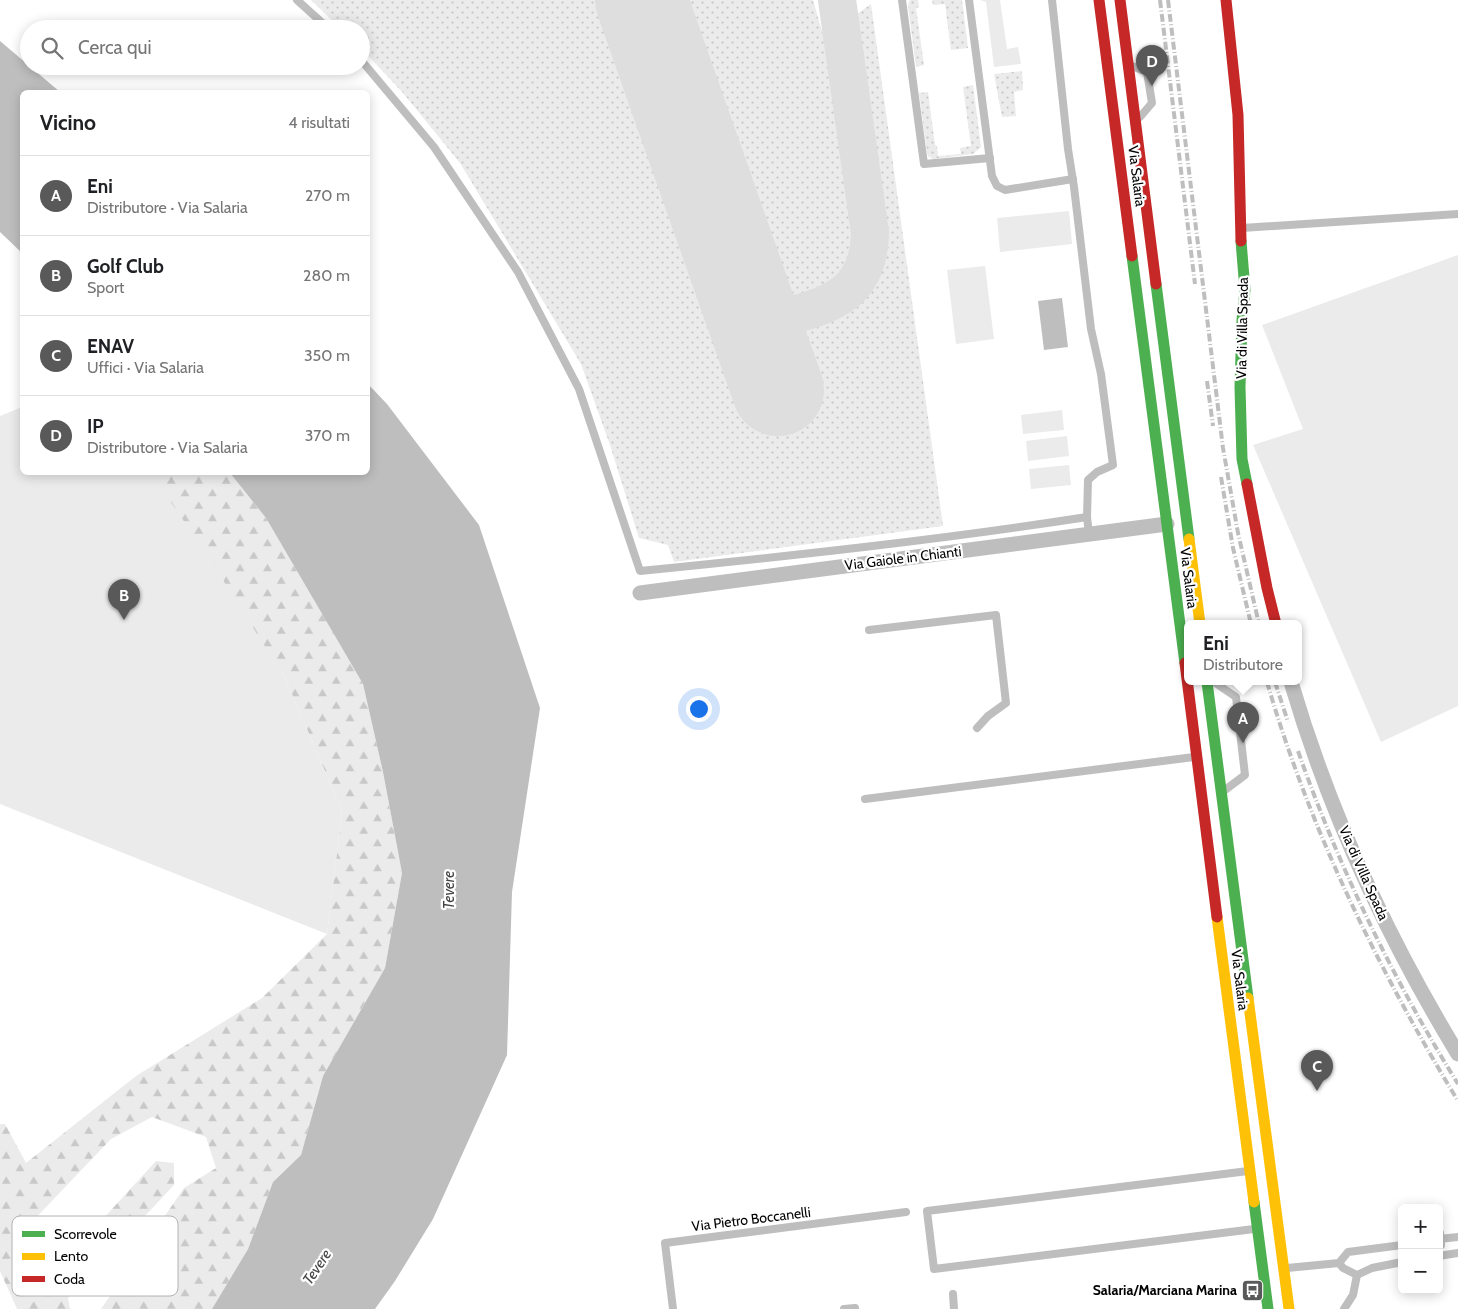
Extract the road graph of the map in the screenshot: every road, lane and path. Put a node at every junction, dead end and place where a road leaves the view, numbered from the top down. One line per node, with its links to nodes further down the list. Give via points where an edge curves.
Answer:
1 (297, 0): 8 (lane)
2 (902, 0): 12 (lane, via 924,164)
3 (969, 0): 12 (lane)
4 (1052, 0): 13 (lane)
5 (1099, 0): 17 (main road, Via Salaria)
6 (1120, 0): 9 (main road, Via Salaria)
7 (1226, 0): 15 (main road, Via di Villa Spada, via 1238,115)
8 (319, 20)
9 (1128, 64): 11 (main road, Via Salaria); 11 (lane, via 1148,72 1152,103)
10 (370, 71): 16 (lane, via 434,146 518,272 580,389 640,571 825,553)
11 (1136, 122): 20 (main road, Via Salaria)
12 (990, 158): 13 (lane, via 992,176 997,186 1005,190)
13 (1073, 180): 16 (lane, via 1113,465 1088,480)
14 (1458, 214): 15 (lane)
15 (1240, 228): 21 (main road, Via di Villa Spada, via 1245,290 1240,387 1242,459)
16 (1087, 517): 18 (lane)
17 (1167, 524): 18 (street, Via Gaiole in Chianti); 23 (main road, Via Salaria)
18 (1089, 534): 19 (street, Via Gaiole in Chianti)
19 (640, 593)
20 (1199, 620)
21 (1275, 620)
22 (870, 630): 28 (lane, via 996,615 1006,703)
23 (1184, 661)
24 (1187, 685): 29 (main road, Via Salaria)
25 (1207, 685): 30 (main road, Via Salaria)
26 (1218, 685): 30 (lane, via 1236,698 1245,775)
27 (1292, 685): 32 (street, Via di Villa Spada, via 1325,780 1368,887 1432,1012)
28 (978, 728)
29 (1196, 757): 31 (lane); 33 (main road, Via Salaria)
30 (1222, 793): 43 (main road, Via Salaria)
31 (865, 799)
32 (1458, 1054)
33 (1250, 1170): 35 (main road, Via Salaria); 35 (lane, via 926,1211 934,1269)
34 (906, 1212): 47 (lane, Via Pietro Boccanelli, via 665,1242)
35 (1257, 1228): 50 (main road, Via Salaria)
36 (1458, 1237): 37 (lane)
37 (1443, 1241)
38 (1398, 1246): 41 (lane, via 1348,1252)
39 (1458, 1253): 40 (lane)
40 (1443, 1255)
41 (1339, 1263): 43 (lane); 44 (lane)
42 (1398, 1263): 44 (lane)
43 (1283, 1268): 51 (main road, Via Salaria)
44 (1357, 1275): 52 (lane, via 1353,1295)
45 (952, 1294): 49 (lane)
46 (855, 1308): 48 (lane)
47 (673, 1309)
48 (844, 1309)
49 (954, 1309)
50 (1268, 1309)
51 (1289, 1309)
52 (1344, 1309)

